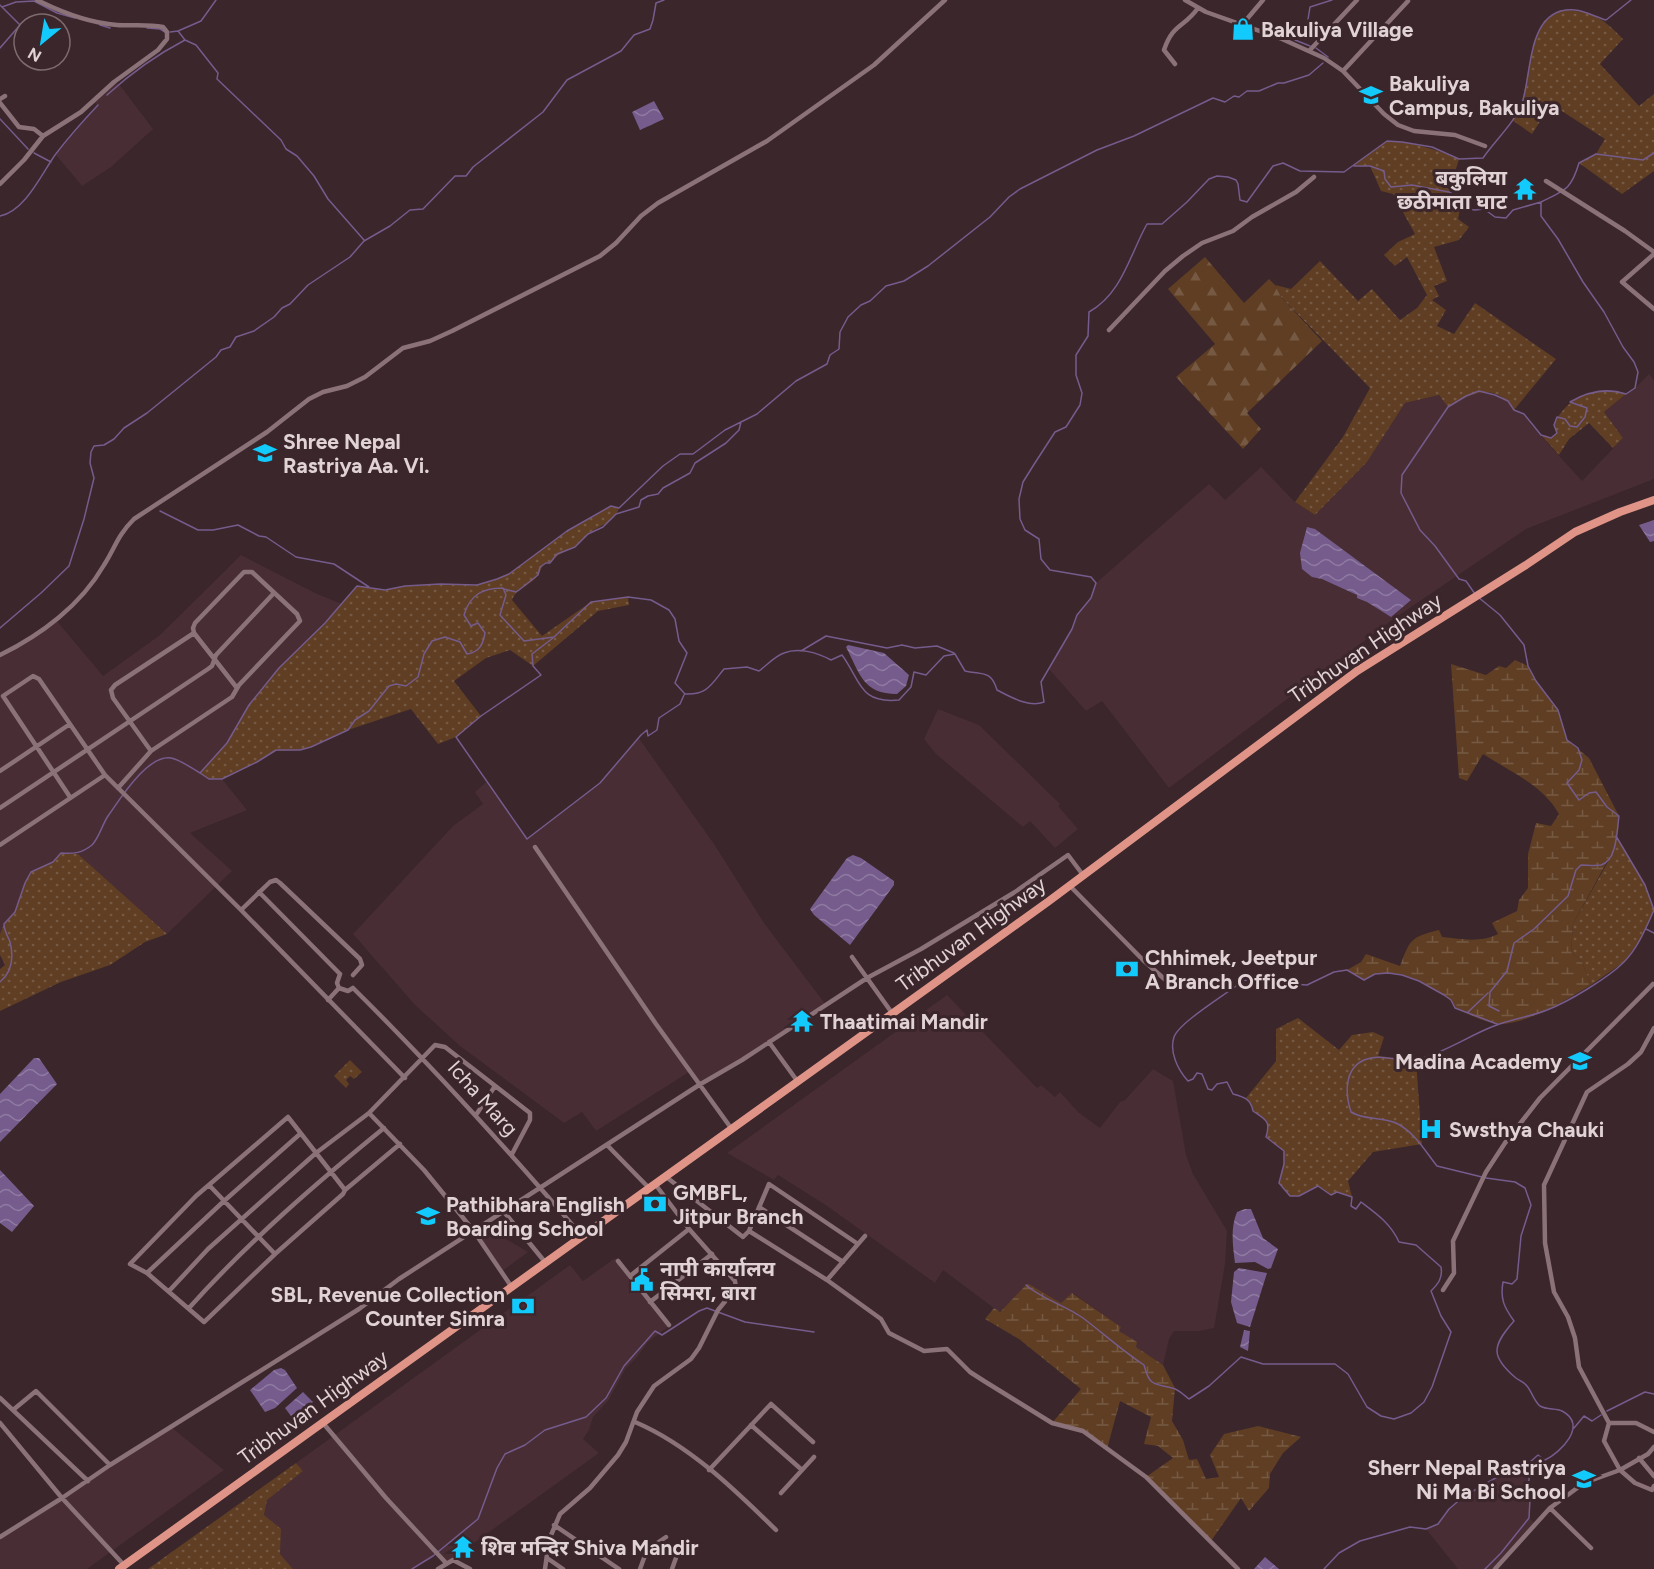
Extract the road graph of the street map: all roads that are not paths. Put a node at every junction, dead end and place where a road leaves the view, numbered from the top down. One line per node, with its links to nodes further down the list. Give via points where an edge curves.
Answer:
1 (37, 0): 13 (street, via 98,21 154,25 167,32 167,39 158,50 114,81 81,112)
2 (945, 0): 24 (street, via 865,72 767,141 658,203 600,256 452,331 403,348 356,382 309,399 267,432 134,519 122,531 104,566 69,609)
3 (1185, 0): 7 (street)
4 (1263, 0): 8 (street)
5 (1352, 1): 9 (street)
6 (1408, 1): 11 (street)
7 (1198, 8): 8 (street); 10 (street, via 1170,33 1164,50)
8 (1241, 26): 9 (street)
9 (1310, 50): 11 (street)
10 (1175, 64)
11 (1342, 71): 14 (street, via 1398,125 1414,131 1455,135)
12 (2, 99): 13 (street, via 19,127 34,129)
13 (43, 136): 17 (street)
14 (1485, 146)
15 (1314, 177): 20 (street, via 1233,231 1202,243 1183,256)
16 (1546, 181): 18 (street)
17 (0, 184)
18 (1654, 253): 19 (street, via 1622,282)
19 (1654, 309)
20 (1109, 330)
21 (1654, 500): 40 (highway, Tribhuvan Highway, via 1575,532 1357,671)
22 (274, 593): 23 (street, via 252,572 244,572 195,623); 25 (street); 26 (street, via 300,621)
23 (194, 633): 25 (street); 27 (street, via 111,690)
24 (0, 655)
25 (214, 661): 26 (street); 27 (street, via 208,669)
26 (237, 688): 31 (street, via 232,697)
27 (130, 721): 30 (street); 31 (street)
28 (70, 724): 29 (street); 29 (street, via 36,677 3,696); 30 (street)
29 (36, 748): 32 (street); 33 (street)
30 (87, 750): 33 (street); 34 (street)
31 (151, 751): 35 (street)
32 (0, 771)
33 (53, 773): 36 (street); 37 (street)
34 (105, 775): 35 (street); 36 (street)
35 (118, 788): 43 (street)
36 (70, 797): 38 (street)
37 (0, 808)
38 (0, 845)
39 (535, 847): 59 (street)
40 (1083, 875): 41 (highway, Tribhuvan Highway); 47 (street, via 1068,855 995,904)
41 (1070, 886): 48 (street); 53 (highway, Tribhuvan Highway)
42 (259, 892): 43 (street); 45 (street); 46 (street, via 270,882 280,883 360,959 362,965)
43 (241, 909): 52 (street)
44 (852, 957): 47 (street)
45 (340, 974): 46 (street); 50 (street)
46 (353, 975): 51 (street)
47 (867, 978): 53 (street); 55 (street)
48 (1170, 984)
49 (1654, 984): 96 (street, via 1540,1098 1504,1143 1453,1241 1454,1273)
50 (339, 988): 51 (street); 52 (street)
51 (353, 988): 56 (street, Icha Marg)
52 (328, 1000): 57 (street)
53 (892, 1013): 58 (highway, Tribhuvan Highway)
54 (1653, 1032): 106 (street, via 1628,1064 1587,1092 1544,1185 1545,1243 1554,1292 1569,1317 1579,1367)
55 (768, 1042): 58 (street); 59 (street)
56 (424, 1058): 57 (street); 60 (street, via 433,1047 442,1045); 62 (street, Icha Marg)
57 (405, 1078): 61 (street)
58 (798, 1082): 64 (highway, Tribhuvan Highway)
59 (699, 1085): 64 (street); 67 (street)
60 (495, 1086): 62 (street); 69 (street, via 531,1116)
61 (369, 1113): 63 (street); 68 (street)
62 (476, 1115): 69 (street, Icha Marg)
63 (384, 1128): 66 (street); 70 (street)
64 (731, 1128): 71 (highway, Tribhuvan Highway)
65 (300, 1134): 68 (street); 72 (street, via 288,1117); 76 (street)
66 (400, 1144): 75 (street); 81 (street)
67 (607, 1145): 73 (street); 74 (street)
68 (316, 1153): 70 (street); 79 (street)
69 (512, 1154): 74 (street, Icha Marg)
70 (330, 1172): 75 (street); 85 (street)
71 (665, 1176): 73 (highway, Tribhuvan Highway); 82 (street, via 743,1237)
72 (209, 1185): 76 (street); 92 (street, via 130,1264)
73 (652, 1186): 80 (street); 83 (highway, Tribhuvan Highway)
74 (542, 1187): 78 (street); 83 (street, Icha Marg)
75 (345, 1190): 87 (street)
76 (224, 1201): 79 (street); 92 (street)
77 (759, 1207): 82 (street); 86 (street, via 769,1184); 91 (street)
78 (504, 1212): 81 (street); 90 (street)
79 (241, 1219): 85 (street); 97 (street)
80 (689, 1229): 88 (street); 93 (street)
81 (473, 1230): 95 (street); 113 (street, via 323,1331)
82 (749, 1231): 94 (street)
83 (581, 1235): 90 (highway, Tribhuvan Highway)
84 (865, 1236): 86 (street)
85 (258, 1237): 87 (street); 99 (street)
86 (858, 1244): 91 (street)
87 (275, 1254): 99 (street, via 204,1322)
88 (712, 1254): 98 (street); 103 (street, via 735,1281 736,1288 717,1312 691,1359 654,1386)
89 (618, 1261): 93 (street)
90 (545, 1262): 95 (highway, Tribhuvan Highway)
91 (843, 1262): 94 (street)
92 (147, 1273): 97 (street)
93 (630, 1276): 98 (street)
94 (827, 1280): 139 (street, via 881,1319 889,1333 924,1351 947,1349 970,1372 1052,1423 1083,1431 1146,1477)
95 (511, 1286): 105 (highway, Tribhuvan Highway)
96 (1443, 1290)
97 (169, 1292): 99 (street)
98 (650, 1302): 100 (street)
99 (189, 1308)
100 (669, 1325)
101 (0, 1398): 102 (street)
102 (13, 1410): 113 (street, via 36,1391); 118 (street)
103 (634, 1422): 114 (street, via 667,1437); 123 (street, via 618,1455)
104 (0, 1423): 121 (street)
105 (323, 1423): 130 (street); 131 (highway, Tribhuvan Highway)
106 (1609, 1423): 108 (street, via 1636,1423); 116 (street, via 1604,1441)
107 (751, 1425): 109 (street, via 771,1404); 114 (street); 115 (street)
108 (1654, 1432)
109 (813, 1442)
110 (1654, 1447): 112 (street)
111 (814, 1457): 115 (street)
112 (1640, 1458): 116 (street); 117 (street)
113 (110, 1465): 118 (street)
114 (709, 1470): 124 (street)
115 (802, 1470): 120 (street)
116 (1620, 1470): 119 (street, via 1635,1483); 122 (street, via 1584,1482)
117 (1654, 1476)
118 (88, 1481): 121 (street)
119 (1653, 1489)
120 (781, 1493)
121 (62, 1498): 126 (street); 131 (street)
122 (1550, 1508): 127 (street); 140 (street)
123 (554, 1525): 129 (street); 136 (street)
124 (776, 1530)
125 (666, 1537): 137 (street, via 647,1550)
126 (0, 1538)
127 (1591, 1548)
128 (677, 1555): 138 (street)
129 (547, 1558): 134 (street); 135 (street)
130 (446, 1563): 132 (street); 133 (street, via 453,1560)
131 (121, 1567)
132 (438, 1569)
133 (470, 1569)
134 (545, 1569)
135 (563, 1569)
136 (619, 1569)
137 (640, 1569)
138 (672, 1569)
139 (1238, 1569)
140 (1495, 1569)

